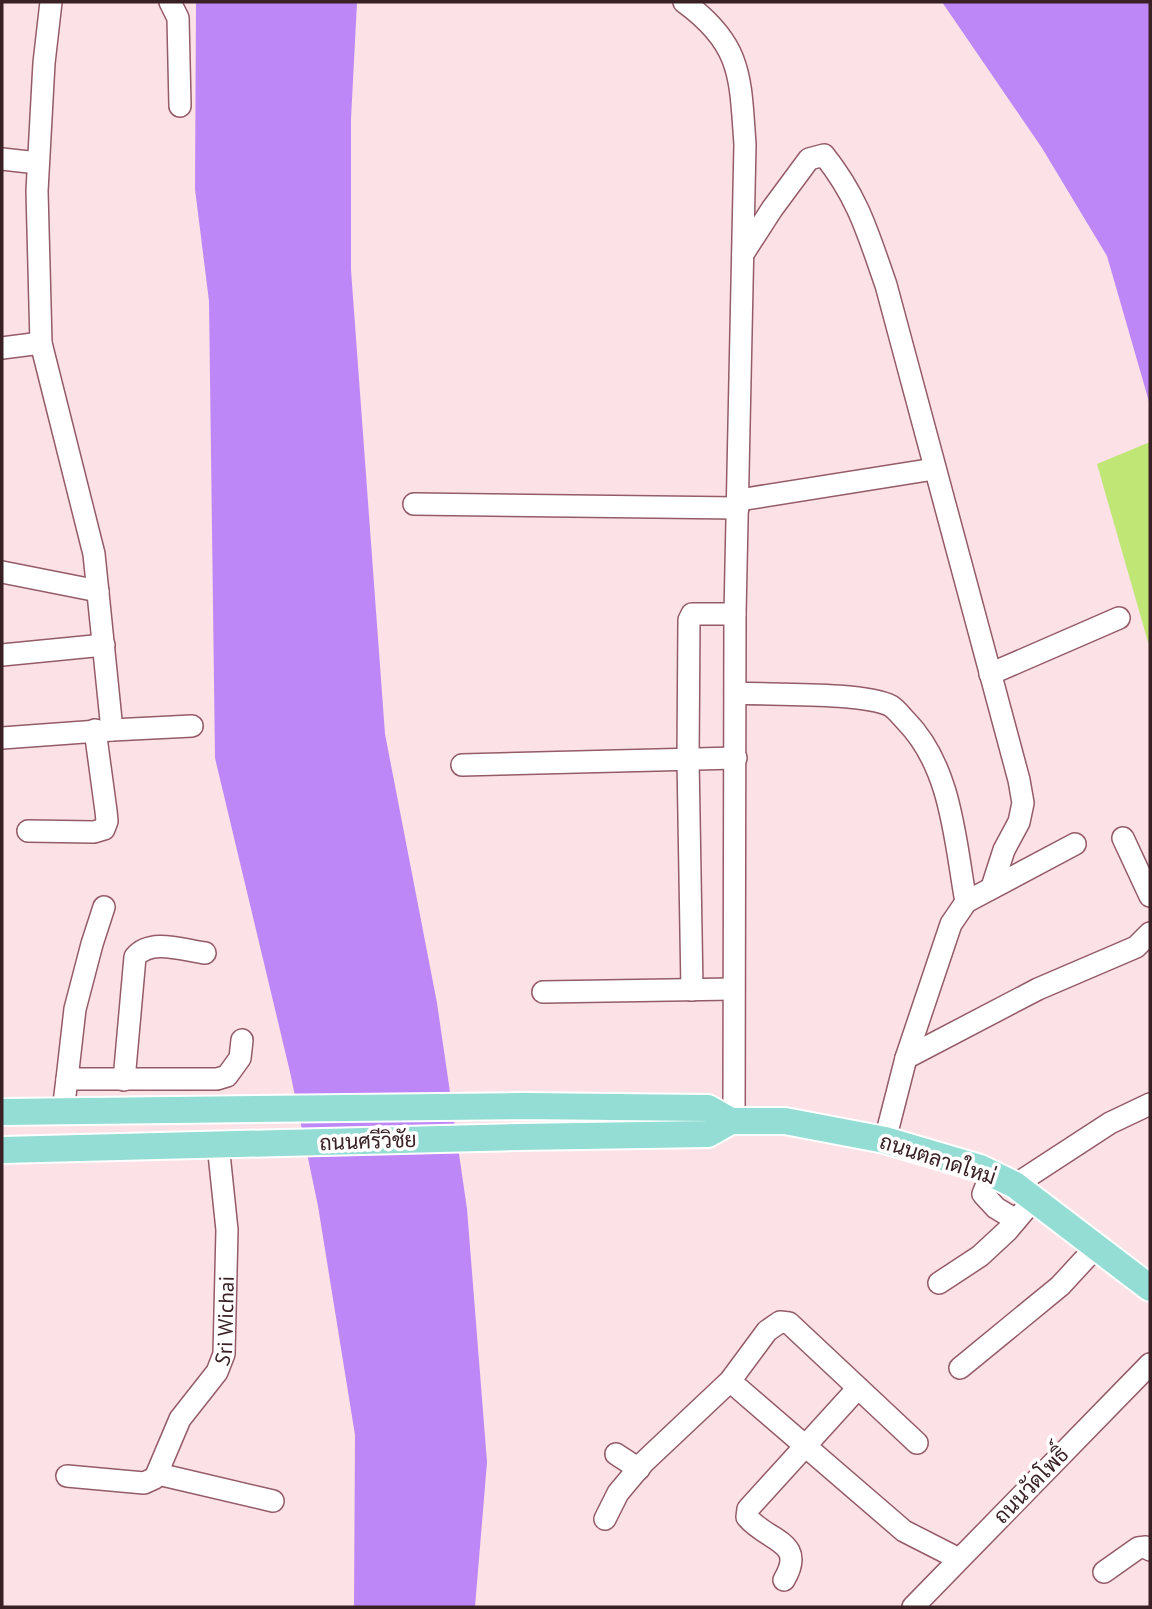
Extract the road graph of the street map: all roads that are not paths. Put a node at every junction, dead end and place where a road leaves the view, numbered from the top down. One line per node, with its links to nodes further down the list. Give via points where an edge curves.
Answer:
1 (51, 2): 6 (street)
2 (170, 2): 4 (street, via 178,18)
3 (684, 2): 7 (street, via 706,18 731,51 741,80)
4 (180, 107)
5 (2, 159): 6 (street)
6 (38, 163): 8 (street)
7 (743, 254): 10 (street, via 809,159 824,155 860,210 886,285); 12 (street)
8 (41, 343): 9 (street); 14 (street)
9 (2, 348)
10 (934, 469): 12 (street); 19 (street)
11 (414, 504): 12 (street)
12 (739, 504): 15 (street)
13 (2, 572): 14 (street)
14 (98, 591): 17 (street)
15 (735, 614): 20 (street); 25 (street, via 692,614 689,620)
16 (1119, 618): 19 (street)
17 (104, 645): 18 (street); 22 (street)
18 (2, 654)
19 (990, 674): 30 (street, via 1023,803)
20 (736, 693): 24 (street); 32 (street, via 871,700 892,707 915,730 939,771)
21 (192, 726): 22 (street)
22 (103, 730): 23 (street); 27 (street, via 104,829)
23 (2, 738)
24 (736, 758): 25 (street); 36 (street)
25 (688, 759): 26 (street); 37 (street)
26 (462, 765)
27 (28, 831)
28 (1123, 838): 31 (street)
29 (1074, 844): 30 (street)
30 (992, 887): 32 (street)
31 (1150, 896)
32 (966, 902): 40 (street, via 951,923)
33 (104, 907): 41 (street, via 75,1009)
34 (1150, 933): 40 (street, via 1136,947 1038,989)
35 (205, 953): 42 (street, via 152,946 135,957)
36 (733, 989): 37 (street); 46 (street)
37 (692, 990): 38 (street)
38 (543, 992)
39 (242, 1040): 42 (street, via 240,1058 227,1076)
40 (906, 1058): 47 (street)
41 (68, 1079): 42 (street); 44 (street)
42 (124, 1080)
43 (1150, 1104): 51 (street, via 1110,1122)
44 (63, 1111): 45 (main road, ถนนศรีวิชัย); 46 (main road, ถนนศรีวิชัย, via 708,1108)
45 (2, 1112)
46 (732, 1121): 47 (main road, ถนนตลาดใหม่, via 785,1121); 48 (main road, ถนนศรีวิชัย, via 708,1134)
47 (885, 1140): 50 (main road, ถนนตลาดใหม่)
48 (218, 1144): 49 (main road, ถนนศรีวิชัย); 65 (street, Sri Wichai, via 227,1230 224,1354 217,1372 184,1412)
49 (2, 1150)
50 (991, 1174): 51 (main road, ถนนตลาดใหม่); 52 (street, via 983,1194)
51 (1024, 1192): 52 (street); 53 (main road, ถนนตลาดใหม่)
52 (1016, 1220): 54 (street, via 980,1256)
53 (1097, 1245): 55 (main road, ถนนตลาดใหม่); 57 (street, via 1060,1286)
54 (939, 1283)
55 (1150, 1288)
56 (1150, 1364): 69 (street, ถนนวัดโพธิ์)
57 (960, 1368)
58 (730, 1381): 59 (street, via 779,1322 789,1324); 61 (street); 63 (street)
59 (858, 1388): 60 (street); 61 (street)
60 (917, 1443)
61 (806, 1446): 69 (street, via 904,1531); 71 (street, via 748,1509 747,1517 754,1525 790,1550 793,1557)
62 (616, 1454): 63 (street)
63 (639, 1469): 67 (street, via 618,1493)
64 (67, 1476): 65 (street, via 144,1483)
65 (157, 1476): 66 (street)
66 (273, 1501)
67 (605, 1519)
68 (1150, 1550): 70 (street, via 1138,1548)
69 (959, 1559): 72 (street, ถนนวัดโพธิ์)
70 (1104, 1572)
71 (784, 1580)
72 (913, 1607)

